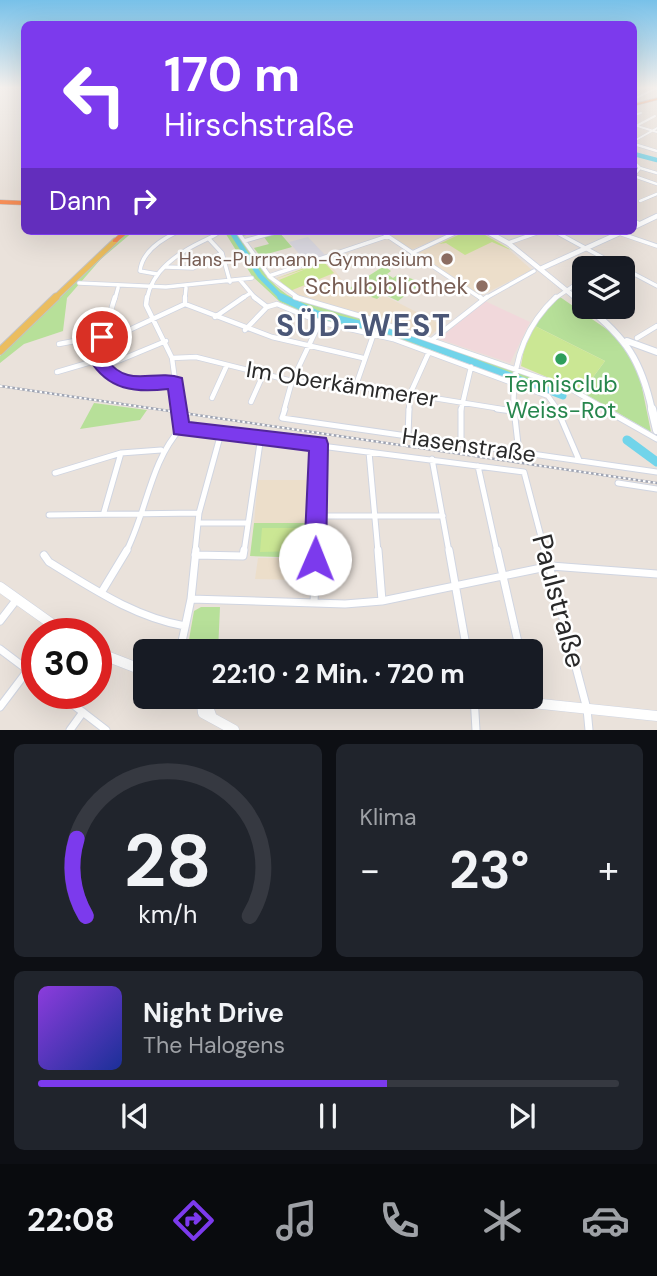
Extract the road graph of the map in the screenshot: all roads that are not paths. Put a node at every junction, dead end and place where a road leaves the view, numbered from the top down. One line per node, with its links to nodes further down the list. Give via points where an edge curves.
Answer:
1 (637, 126): 3 (street)
2 (657, 130): 3 (street)
3 (652, 131): 4 (street)
4 (637, 140)
5 (637, 143): 7 (street)
6 (657, 145): 7 (street)
7 (649, 149): 8 (street)
8 (657, 151)
9 (637, 165): 10 (street)
10 (640, 168): 11 (street); 12 (street)
11 (637, 172)
12 (657, 173)
13 (637, 177): 14 (street)
14 (657, 184)
15 (657, 194): 16 (street)
16 (640, 201)
17 (0, 203): 18 (highway)
18 (21, 204)
19 (657, 216): 21 (main road)
20 (637, 222): 21 (street)
21 (640, 223): 22 (main road)
22 (637, 225)
23 (121, 235): 36 (highway)
24 (172, 235): 46 (street, via 143,258 140,271)
25 (216, 235): 35 (street)
26 (240, 235): 37 (street)
27 (265, 235): 37 (street)
28 (450, 235): 42 (street)
29 (493, 235): 38 (main road)
30 (531, 235): 38 (street)
31 (562, 235): 40 (street)
32 (612, 235): 40 (main road)
33 (626, 235): 39 (street)
34 (388, 236): 42 (street); 48 (street)
35 (209, 239): 41 (street); 44 (street)
36 (115, 240): 79 (main road)
37 (244, 241): 48 (street)
38 (508, 243): 45 (main road)
39 (657, 246)
40 (586, 248): 43 (street); 45 (main road)
41 (222, 253): 44 (street, via 193,268); 51 (street)
42 (412, 253): 61 (street)
43 (601, 256)
44 (165, 267): 46 (street)
45 (537, 270): 57 (main road); 61 (street)
46 (157, 274): 58 (street)
47 (635, 274): 54 (street)
48 (270, 276): 73 (street, via 286,293 308,303)
49 (252, 278): 50 (street)
50 (240, 280): 51 (street); 59 (street)
51 (230, 282): 56 (street)
52 (79, 283): 55 (street)
53 (572, 285): 57 (street)
54 (657, 286)
55 (118, 288): 58 (street); 71 (street)
56 (186, 288): 58 (street); 62 (street)
57 (564, 289): 60 (main road); 90 (street, via 527,332)
58 (149, 290): 65 (street, via 146,305)
59 (249, 294): 63 (street); 64 (street)
60 (572, 295)
61 (482, 299): 73 (street)
62 (185, 304): 64 (street); 65 (street)
63 (267, 307): 67 (street, via 277,304); 69 (street)
64 (214, 317): 69 (street)
65 (155, 319): 71 (street); 74 (street)
66 (600, 319): 75 (main road)
67 (320, 322): 70 (street); 77 (street)
68 (657, 326): 72 (street)
69 (245, 330): 77 (street)
70 (374, 333): 80 (street); 82 (street)
71 (102, 337): 76 (street); 83 (street)
72 (637, 338)
73 (432, 340): 90 (street)
74 (166, 341): 81 (street); 87 (street)
75 (629, 343): 78 (main road); 78 (main road, via 657,352); 84 (main road)
76 (59, 344)
77 (305, 347): 82 (street); 91 (street)
78 (645, 347): 84 (main road, via 638,350)
79 (0, 351)
80 (429, 352): 86 (street); 94 (street)
81 (172, 358): 85 (street, Im Oberkämmerer, via 196,357); 92 (street)
82 (363, 358): 93 (street)
83 (98, 360): 87 (street); 88 (street)
84 (641, 363): 100 (main road)
85 (228, 365): 89 (street, Im Oberkämmerer); 95 (street)
86 (471, 367): 90 (street); 97 (street)
87 (102, 368): 92 (street, via 120,381 145,385)
88 (57, 372)
89 (263, 374): 91 (street, Im Oberkämmerer); 96 (street)
90 (514, 375): 98 (street); 104 (street, via 574,390); 112 (street, via 553,399)
91 (292, 380): 93 (street, Im Oberkämmerer); 103 (street, Hasenstraße, via 282,418)
92 (176, 382): 99 (street)
93 (355, 388): 94 (street, Im Oberkämmerer)
94 (410, 394): 97 (street, Im Oberkämmerer); 103 (street)
95 (212, 398)
96 (251, 402)
97 (461, 403): 98 (street, Im Oberkämmerer); 105 (street)
98 (512, 411): 110 (street)
99 (181, 428): 101 (street); 107 (street)
100 (657, 430)
101 (221, 433): 102 (street); 120 (street)
102 (261, 436): 106 (street); 126 (street)
103 (408, 436): 105 (street, Hasenstraße)
104 (657, 439)
105 (461, 443): 110 (street, Hasenstraße)
106 (319, 444): 108 (street); 123 (street)
107 (161, 450): 109 (street); 119 (street)
108 (369, 452): 111 (street); 122 (street)
109 (121, 453): 115 (street); 118 (street)
110 (519, 453): 112 (street, Hasenstraße)
111 (432, 459): 113 (street); 124 (street)
112 (579, 461): 114 (street, Hasenstraße)
113 (478, 466): 129 (street, Paulstraße, via 524,472); 131 (street)
114 (657, 472)
115 (55, 473)
116 (618, 483): 117 (street)
117 (657, 489)
118 (104, 512): 119 (street); 121 (street)
119 (144, 512): 120 (street); 134 (street, via 122,561)
120 (199, 513): 125 (street)
121 (49, 515)
122 (373, 515): 123 (street); 124 (street); 137 (street)
123 (316, 516): 138 (street)
124 (443, 516): 132 (street)
125 (198, 523): 126 (street); 128 (street)
126 (248, 523): 128 (street, via 243,556)
127 (44, 555): 134 (street)
128 (195, 555): 136 (street)
129 (551, 566): 130 (street); 131 (street); 156 (street, Paulstraße)
130 (657, 574)
131 (502, 575): 132 (street); 144 (street)
132 (456, 585): 137 (street); 143 (street)
133 (0, 587): 135 (main road)
134 (101, 593): 141 (street)
135 (18, 599): 139 (main road); 140 (street)
136 (191, 599): 138 (street); 141 (street)
137 (382, 601): 138 (street)
138 (314, 603)
139 (44, 618)
140 (0, 621)
141 (185, 626): 142 (street)
142 (182, 639)
143 (465, 639)
144 (517, 639)
145 (0, 649): 147 (street)
146 (112, 658): 148 (main road)
147 (21, 665)
148 (133, 666)
149 (21, 679): 151 (street)
150 (543, 702): 156 (main road)
151 (0, 707)
152 (79, 709): 157 (street)
153 (202, 709): 159 (main road)
154 (209, 709): 159 (main road)
155 (473, 709): 163 (street)
156 (587, 709): 158 (main road); 164 (street, Paulstraße)
157 (83, 712): 160 (street); 161 (street)
158 (657, 716)
159 (212, 718): 162 (main road)
160 (70, 730)
161 (106, 730)
162 (234, 730)
163 (476, 730)
164 (589, 730)

